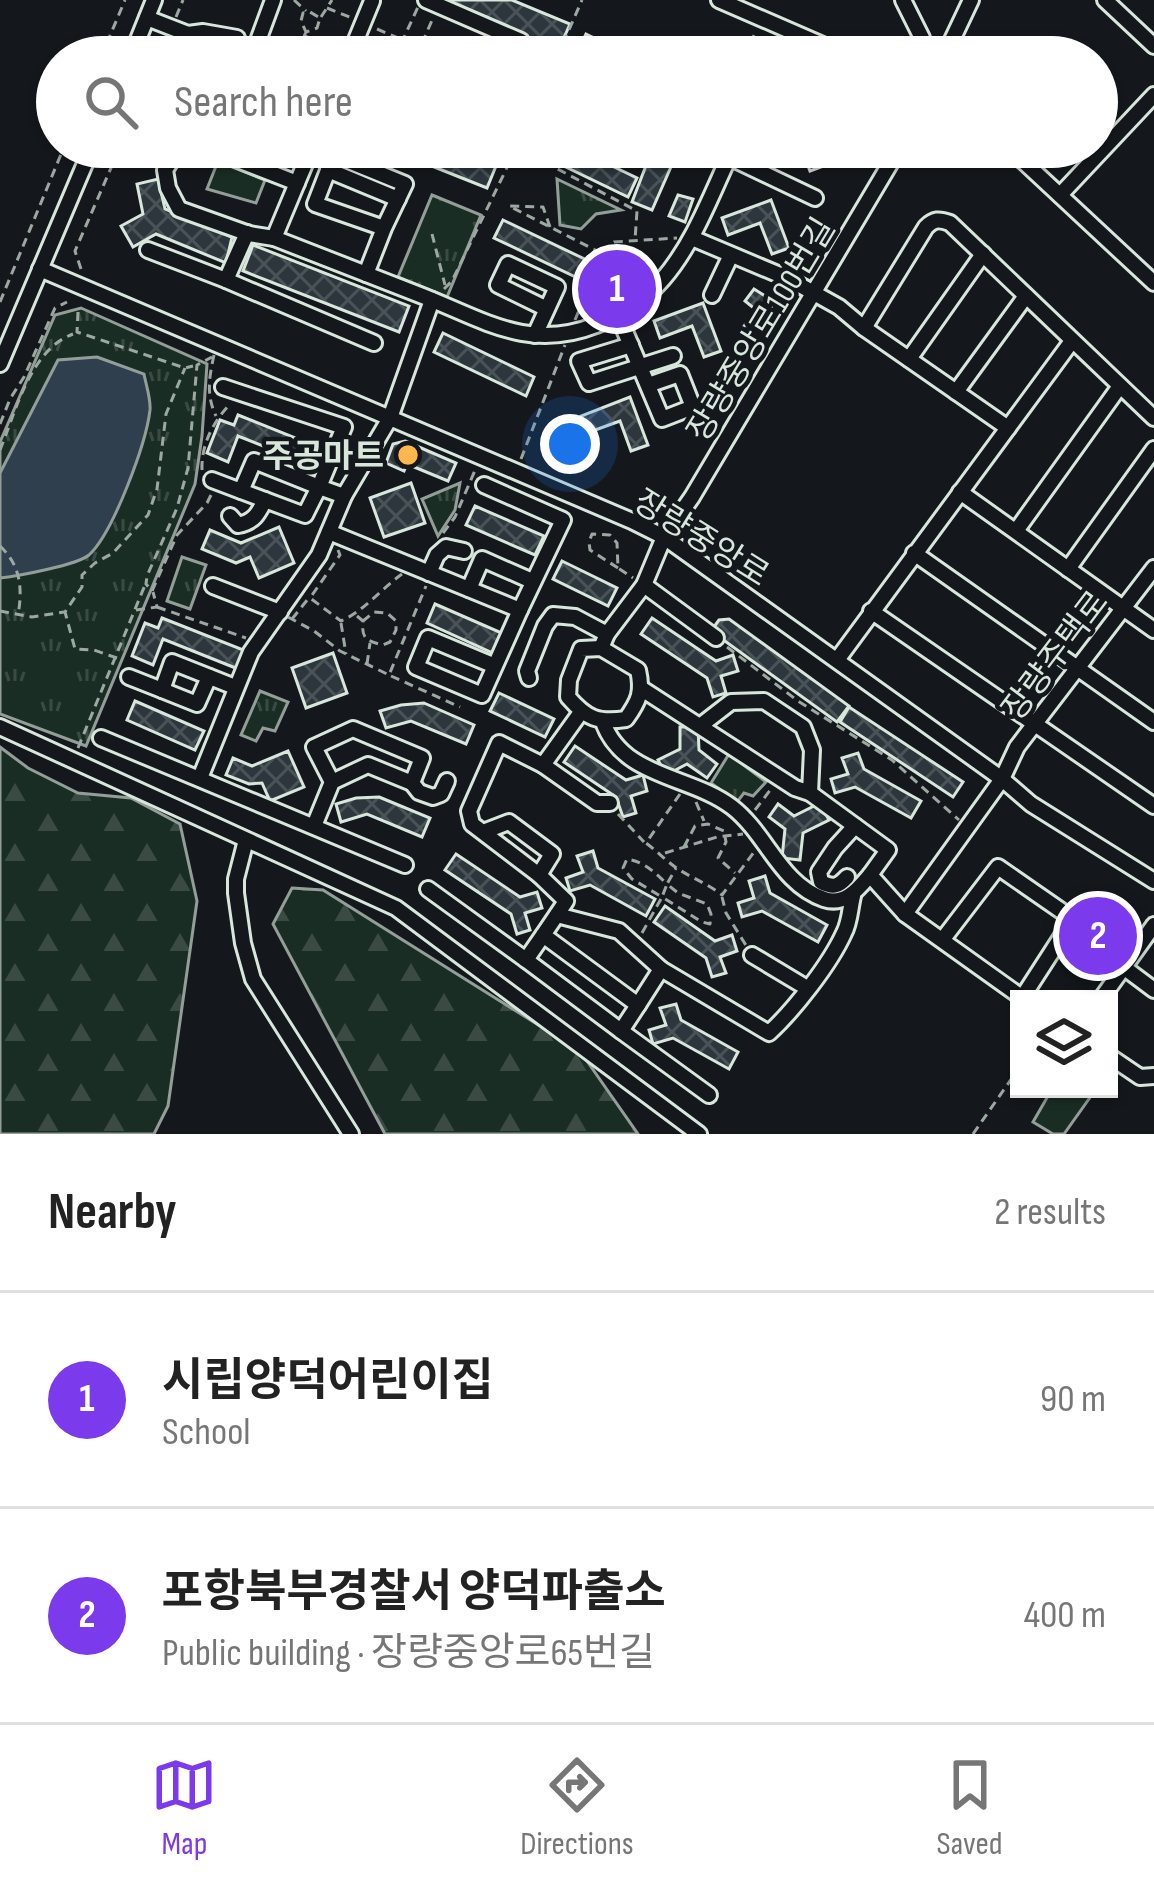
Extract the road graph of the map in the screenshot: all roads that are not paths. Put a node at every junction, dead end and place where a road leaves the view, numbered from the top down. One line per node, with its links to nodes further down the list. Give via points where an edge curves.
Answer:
1 (154, 0): 9 (street)
2 (274, 0): 12 (street)
3 (373, 0): 13 (street)
4 (719, 0): 15 (street)
5 (903, 0): 16 (street)
6 (971, 0): 17 (street)
7 (1105, 0): 18 (street)
8 (429, 2): 14 (street)
9 (147, 18): 10 (street); 11 (street, via 188,34)
10 (139, 36)
11 (225, 36)
12 (260, 36)
13 (358, 36)
14 (509, 36)
15 (801, 36)
16 (921, 36)
17 (954, 36)
18 (1154, 46)
19 (1154, 95): 20 (street)
20 (1118, 133)
21 (83, 168): 42 (street)
22 (166, 168): 36 (street, via 179,209)
23 (257, 168): 32 (street)
24 (303, 168): 32 (street)
25 (329, 168): 35 (street, via 315,204)
26 (367, 168): 35 (street, via 405,184)
27 (724, 168): 38 (street)
28 (752, 168): 34 (street)
29 (887, 168): 46 (street, 장량중앙로100번길)
30 (1031, 168): 33 (street)
31 (1085, 168): 33 (street)
32 (297, 184): 37 (street)
33 (1060, 195): 45 (street)
34 (815, 198)
35 (384, 228): 43 (street)
36 (247, 233): 37 (street); 44 (street)
37 (274, 238): 43 (street)
38 (692, 238): 41 (street); 51 (street, via 665,277)
39 (148, 250): 44 (street)
40 (983, 254): 48 (street); 52 (street, via 950,223 932,221); 58 (street)
41 (731, 255): 46 (street); 47 (street)
42 (40, 269): 59 (street); 65 (street, 장량중앙로)
43 (366, 274): 49 (street)
44 (226, 280): 55 (street)
45 (1154, 283)
46 (813, 292): 52 (street); 79 (street, 장량중앙로100번길)
47 (712, 295)
48 (1026, 296): 54 (street); 64 (street)
49 (432, 300): 53 (street); 65 (street)
50 (547, 309): 53 (street)
51 (618, 315): 53 (street, via 570,333); 56 (street)
52 (864, 328): 58 (street)
53 (535, 335)
54 (1072, 341): 62 (street); 67 (street)
55 (374, 343)
56 (631, 345): 60 (street); 60 (street, via 579,361 589,382)
57 (673, 356): 60 (street)
58 (909, 359): 64 (street)
59 (0, 364)
60 (640, 365): 61 (street)
61 (648, 386)
62 (1120, 386): 66 (street); 77 (street)
63 (223, 387): 71 (street, via 344,427)
64 (956, 392): 67 (street)
65 (390, 418): 74 (street); 79 (street, 장량중앙로)
66 (1154, 418)
67 (1008, 428): 73 (street)
68 (1154, 448): 82 (street)
69 (214, 481): 72 (street)
70 (484, 485): 85 (street, via 563,520)
71 (319, 487): 72 (street, via 254,461); 74 (street); 75 (street, via 305,515)
72 (241, 491): 75 (street)
73 (960, 492): 77 (street); 81 (street)
74 (344, 496): 78 (street)
75 (265, 500): 76 (street, via 249,523)
76 (230, 517)
77 (1016, 531): 82 (street)
78 (329, 532): 84 (street); 92 (street)
79 (664, 537): 86 (street, 장량중앙로100번길); 96 (street, 장량중앙로)
80 (464, 551): 84 (street, via 446,547)
81 (914, 554): 91 (street); 98 (street)
82 (1068, 568): 89 (street)
83 (1154, 568): 89 (street, 장량주택로)
84 (430, 573): 88 (street)
85 (532, 581): 88 (street, via 482,560); 90 (street)
86 (644, 585): 94 (street); 95 (street, 장량중앙로100번길)
87 (213, 586): 92 (street)
88 (469, 589): 90 (street)
89 (1124, 608): 93 (street); 98 (street, 장량주택로)
90 (520, 610): 97 (street)
91 (871, 611): 96 (street); 109 (street)
92 (286, 616): 102 (street, via 258,643)
93 (1154, 630)
94 (716, 638)
95 (604, 641): 101 (street, via 575,617 553,615); 103 (street, via 638,670); 105 (street, via 581,650 569,680 568,698)
96 (837, 660): 114 (street, 장량중앙로)
97 (495, 666): 97 (street, via 482,695 416,667 428,638)
98 (1078, 669): 107 (street); 109 (street, 장량주택로)
99 (129, 677): 104 (street)
100 (208, 677): 102 (street); 104 (street, via 197,704); 104 (street, via 172,662)
101 (529, 678)
102 (236, 687): 113 (street)
103 (642, 688): 106 (street, via 626,719); 108 (street)
104 (162, 690)
105 (581, 712): 106 (street); 112 (street)
106 (603, 722): 133 (street, via 630,760 732,807 801,887 829,901)
107 (1154, 722)
108 (700, 726): 118 (street); 118 (street, via 731,702 764,701 786,714 803,727 812,750)
109 (1036, 726): 114 (street, 장량주택로); 120 (street)
110 (0, 727): 124 (street)
111 (101, 738): 113 (street)
112 (543, 765): 119 (street, via 597,803); 123 (street, via 499,742 470,811)
113 (200, 778): 121 (street)
114 (1002, 779): 131 (street, 장량중앙로); 134 (street, 장량주택로)
115 (447, 781): 117 (street, via 433,797)
116 (332, 782): 117 (street, via 368,765); 117 (street, via 311,742 353,729 422,758); 121 (street)
117 (412, 783)
118 (810, 794): 122 (street)
119 (610, 803)
120 (1154, 806)
121 (314, 826): 127 (street)
122 (854, 826): 129 (street, via 889,850); 130 (street, via 819,872 832,887)
123 (483, 832): 126 (street, via 509,822); 128 (street)
124 (246, 840): 153 (street, via 236,879 247,962); 154 (street, via 407,915)
125 (570, 853): 126 (street)
126 (552, 854): 128 (street)
127 (405, 865)
128 (539, 875): 135 (street, via 566,901)
129 (870, 875): 133 (street); 134 (street)
130 (847, 877)
131 (1154, 881)
132 (428, 889): 140 (street)
133 (853, 896): 143 (street, via 846,931)
134 (905, 914): 138 (street)
135 (557, 915): 137 (street); 142 (street, via 619,931)
136 (1154, 926): 141 (street)
137 (543, 935): 140 (street); 148 (street)
138 (943, 939): 144 (street); 145 (street, via 998,867 1073,919)
139 (752, 955): 143 (street)
140 (526, 960): 149 (street)
141 (1122, 966): 146 (street); 147 (street)
142 (661, 969): 143 (street, via 770,1033); 148 (street)
143 (807, 988)
144 (1012, 990)
145 (1028, 990)
146 (1107, 990)
147 (1154, 990)
148 (638, 1005): 149 (street)
149 (621, 1031): 152 (street)
150 (1118, 1062): 151 (street)
151 (1154, 1076)
152 (709, 1095)
153 (351, 1134)
154 (699, 1134)

